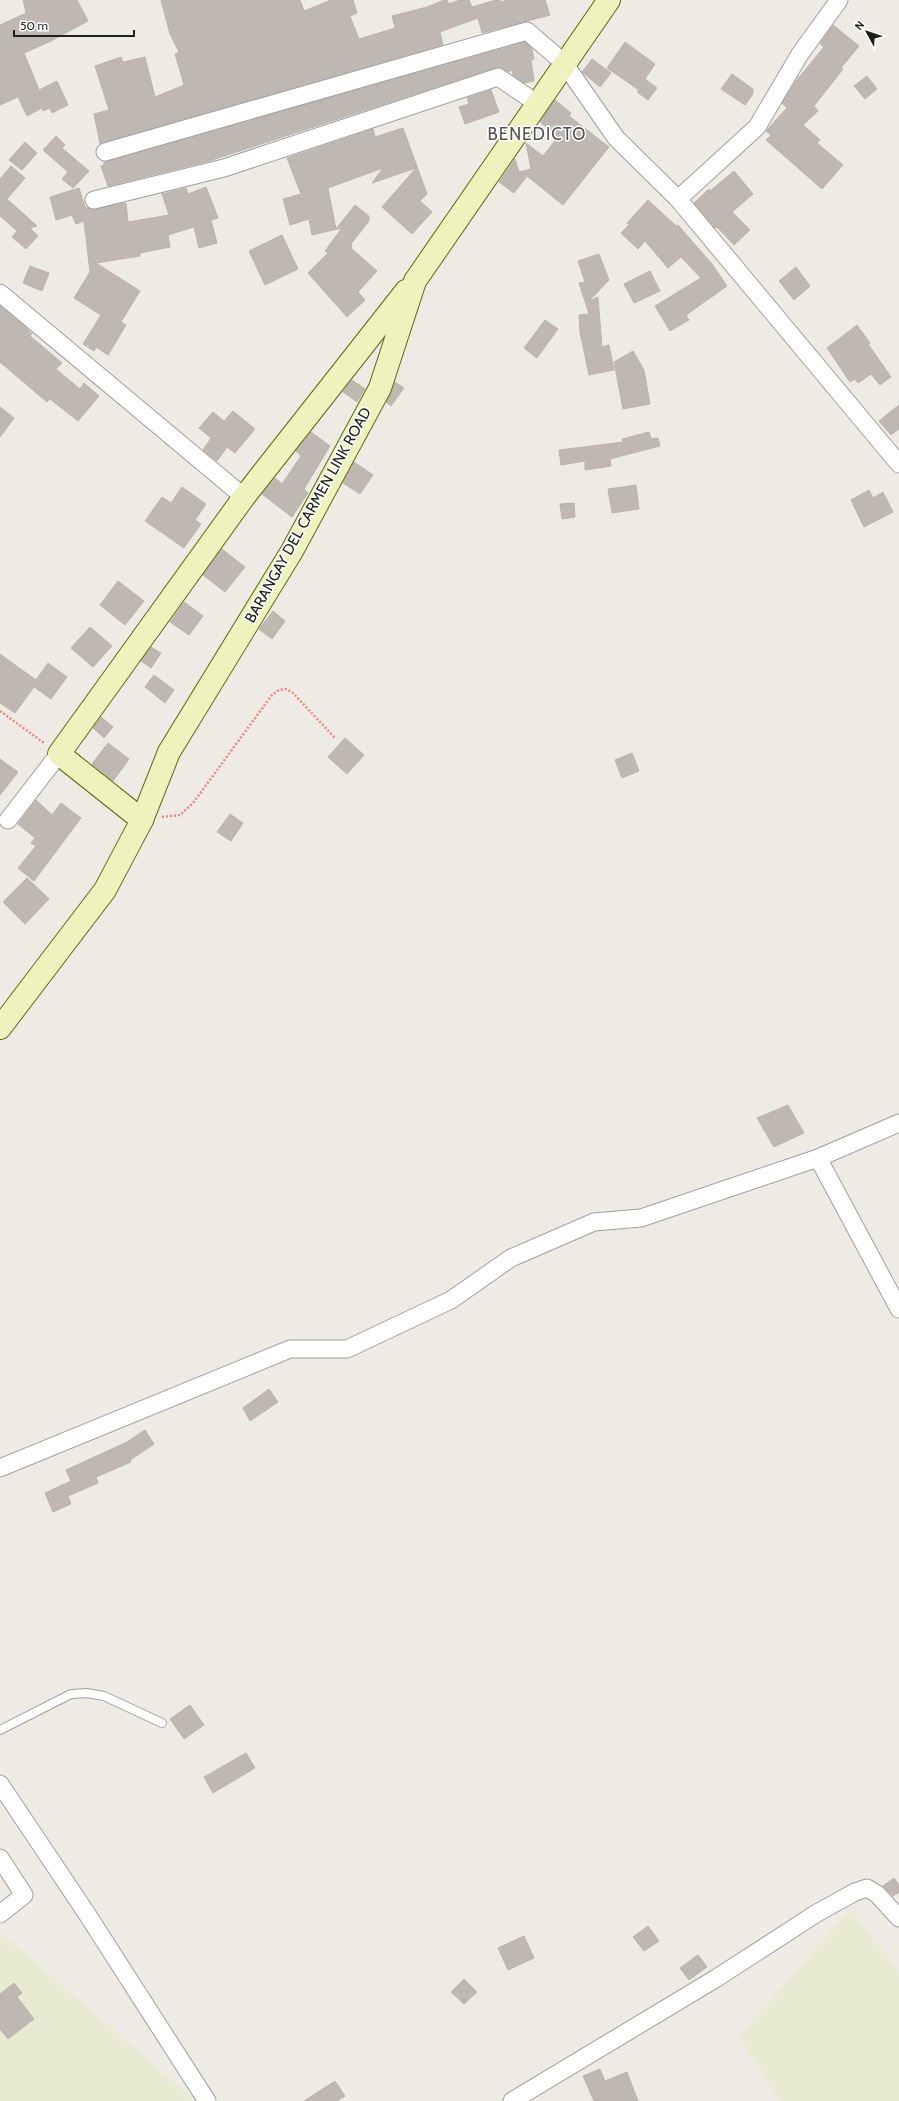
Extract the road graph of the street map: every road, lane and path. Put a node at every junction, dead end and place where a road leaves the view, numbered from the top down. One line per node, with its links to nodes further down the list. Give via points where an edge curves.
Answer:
1 (609, 0): 3 (street, BARANGAY DEL CARMEN LINK ROAD)
2 (839, 0): 6 (street, via 800,54 757,127)
3 (564, 63): 4 (street, BARANGAY DEL CARMEN LINK ROAD); 5 (street, via 527,31); 6 (street, via 616,138)
4 (538, 104): 7 (street, via 498,77 224,168); 8 (street, BARANGAY DEL CARMEN LINK ROAD)
5 (105, 152)
6 (678, 199): 10 (street)
7 (94, 200)
8 (415, 281): 11 (street); 16 (street, BARANGAY DEL CARMEN LINK ROAD, via 380,388 292,551 169,752)
9 (0, 293): 11 (street)
10 (899, 464)
11 (244, 497): 14 (street)
12 (0, 711): 14 (path)
13 (335, 738): 16 (path, via 293,694 286,689 279,690 272,695 192,803 180,815)
14 (59, 754): 15 (street); 16 (street)
15 (8, 820)
16 (142, 820): 17 (street, BARANGAY DEL CARMEN LINK ROAD, via 105,890)
17 (0, 1028)
18 (899, 1122): 19 (street)
19 (818, 1158): 20 (street); 21 (street, via 641,1218 594,1222 511,1258 451,1300 347,1349 290,1349)
20 (899, 1309)
21 (0, 1468)
22 (162, 1723): 23 (lane, via 104,1696 71,1694)
23 (0, 1730)
24 (0, 1784): 28 (street)
25 (0, 1858): 26 (street, via 24,1895)
26 (0, 1914)
27 (899, 1918): 29 (street, via 877,1894 867,1888 855,1892)
28 (207, 2101)
29 (512, 2101)

